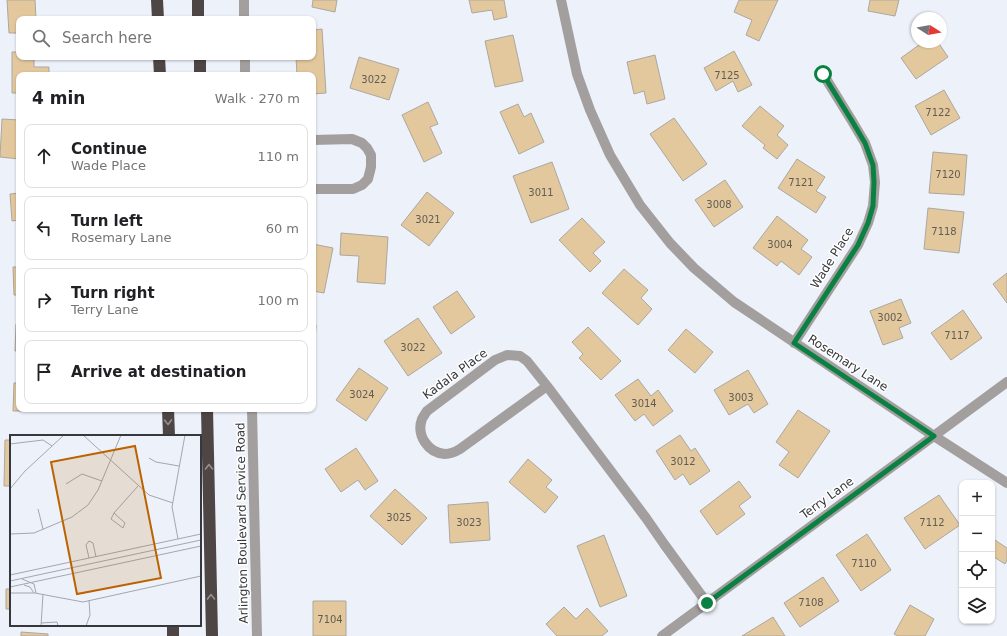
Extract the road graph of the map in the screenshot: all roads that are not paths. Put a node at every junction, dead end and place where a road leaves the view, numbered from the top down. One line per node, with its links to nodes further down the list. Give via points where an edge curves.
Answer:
1 (157, 0): 5 (highway)
2 (198, 0): 6 (highway)
3 (244, 0): 7 (street)
4 (561, 0): 17 (street, Rosemary Lane, via 577,74 590,110 610,156 640,205 694,268 734,302)
5 (158, 16)
6 (198, 16)
7 (244, 16)
8 (159, 60): 11 (highway)
9 (200, 60): 12 (highway)
10 (245, 60): 13 (street)
11 (160, 72)
12 (200, 72)
13 (245, 72)
14 (823, 74): 17 (street, Wade Place, via 865,143 873,165 873,206 858,245)
15 (316, 140): 16 (street, via 352,139 362,143 371,155 371,167 368,179 353,189)
16 (316, 189)
17 (794, 343): 24 (street, Rosemary Lane)
18 (1007, 382): 24 (street, Terry Lane)
19 (547, 386): 19 (street, Kadala Place, via 452,453 435,452 425,444 421,436 420,427 427,411 495,360 507,355 520,356 527,361); 26 (street, Kadala Place)
20 (168, 412): 23 (highway, one-way to 23)
21 (207, 412): 27 (highway, one-way to 21)
22 (252, 412): 28 (street, Arlington Boulevard Service Road)
23 (169, 435)
24 (934, 436): 25 (street, Rosemary Lane); 26 (street, Terry Lane)
25 (1007, 483)
26 (707, 603): 29 (street, Terry Lane)
27 (212, 636)
28 (257, 636)
29 (662, 636)

